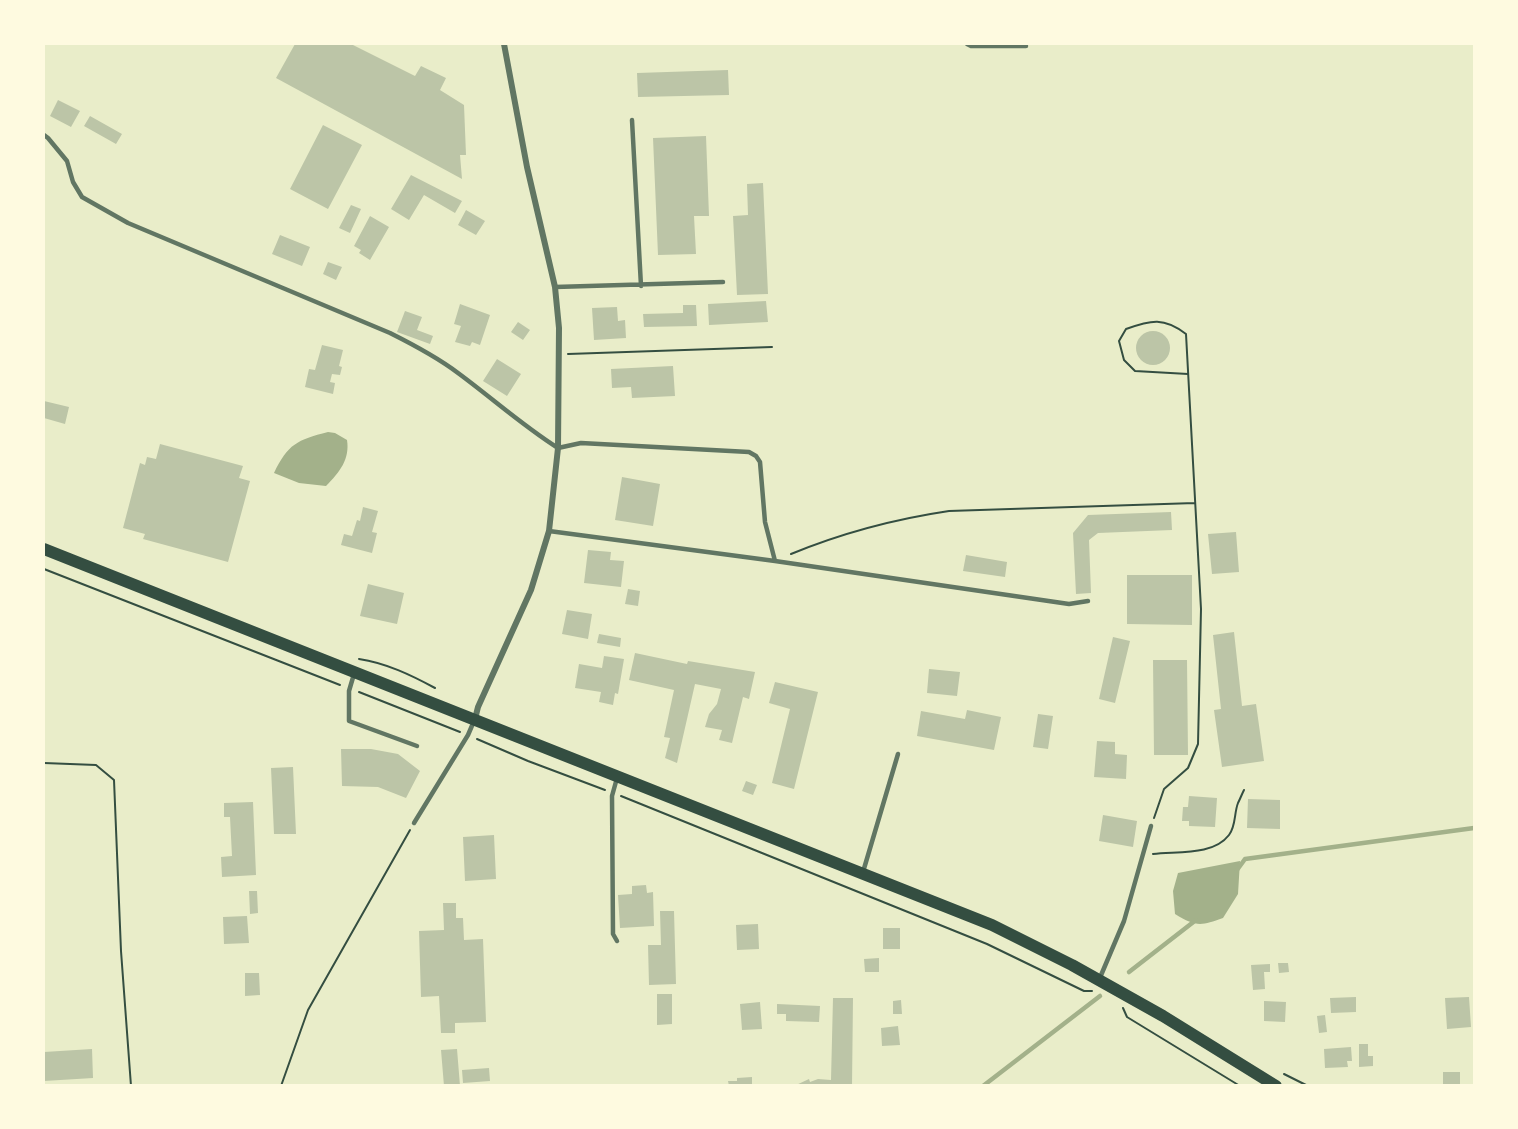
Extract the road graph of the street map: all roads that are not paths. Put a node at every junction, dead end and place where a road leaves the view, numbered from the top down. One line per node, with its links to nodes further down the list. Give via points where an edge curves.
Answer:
1 (504, 44): 8 (street)
2 (967, 44): 3 (lane)
3 (1026, 46)
4 (632, 120): 7 (lane)
5 (44, 135): 9 (lane, via 67,161 82,197 128,223 430,353)
6 (723, 282): 7 (lane)
7 (641, 286): 8 (lane)
8 (555, 287): 9 (street, via 559,328)
9 (558, 447): 10 (street); 12 (lane, via 581,443 749,452 760,462 765,522)
10 (549, 531): 12 (lane); 15 (street, via 531,590)
11 (44, 549): 14 (main road)
12 (775, 561): 13 (lane, via 1069,604)
13 (1088, 601)
14 (355, 673): 15 (main road); 16 (lane, via 350,688 349,721)
15 (475, 719): 18 (main road); 19 (lane)
16 (417, 746)
17 (897, 754): 21 (lane)
18 (618, 776): 21 (main road); 22 (lane, via 612,792 613,934)
19 (414, 823)
20 (1151, 826): 23 (lane, via 1124,921)
21 (862, 875): 23 (main road, via 992,925)
22 (617, 942)
23 (1099, 986): 24 (main road, via 1163,1016)
24 (1268, 1084)

